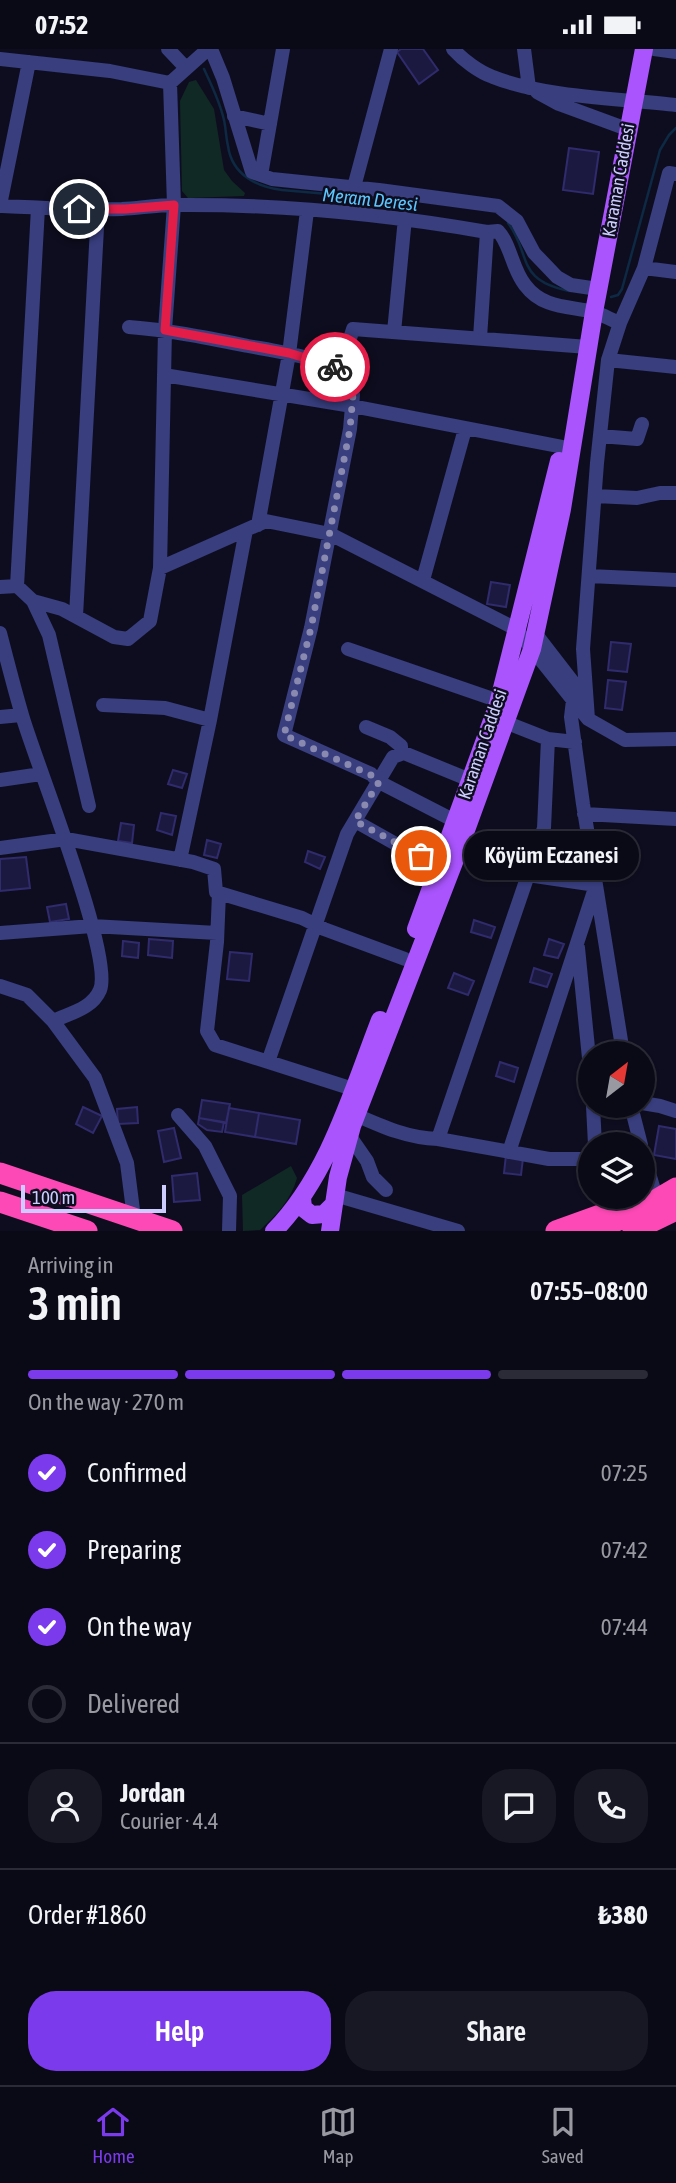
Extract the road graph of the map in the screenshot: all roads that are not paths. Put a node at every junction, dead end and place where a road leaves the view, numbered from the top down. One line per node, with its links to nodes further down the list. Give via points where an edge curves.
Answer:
1 (169, 49): 12 (street)
2 (209, 49): 12 (street); 17 (street)
3 (284, 49): 18 (street)
4 (391, 49): 22 (street)
5 (453, 49): 14 (street, via 491,77)
6 (524, 49): 14 (street)
7 (644, 49): 15 (main road, Karaman Caddesi)
8 (654, 49): 9 (street)
9 (676, 52)
10 (0, 59): 11 (street)
11 (29, 62): 13 (street); 23 (street)
12 (186, 68): 13 (street)
13 (170, 83): 24 (street)
14 (529, 88): 15 (street); 19 (street)
15 (633, 101): 16 (street); 19 (main road, Karaman Caddesi)
16 (676, 105)
17 (234, 116): 18 (street); 21 (street, via 251,172)
18 (270, 124): 21 (street)
19 (627, 129): 32 (main road, Karaman Caddesi)
20 (676, 174): 30 (street, via 668,173)
21 (261, 175): 22 (street)
22 (354, 187): 32 (street, via 498,206 517,221 534,253 557,277 571,285)
23 (0, 205): 25 (street)
24 (174, 205): 26 (street); 27 (street); 36 (street)
25 (38, 208): 26 (street); 59 (street)
26 (98, 209): 62 (street)
27 (307, 211): 28 (street); 40 (street)
28 (405, 218): 29 (street); 37 (street)
29 (487, 232): 33 (street, via 503,237 514,268 534,296 555,306); 38 (street)
30 (644, 268): 31 (street); 34 (street)
31 (676, 272)
32 (598, 289): 33 (main road, Karaman Caddesi)
33 (594, 312): 34 (street); 39 (main road, Karaman Caddesi)
34 (620, 323): 41 (street)
35 (129, 327): 36 (street)
36 (165, 330): 40 (street); 44 (street)
37 (394, 332): 38 (street); 43 (street, via 353,329)
38 (480, 338): 39 (street)
39 (588, 350): 50 (main road, Karaman Caddesi); 65 (main road, Karaman Caddesi)
40 (289, 353): 43 (street); 45 (street)
41 (608, 359): 42 (street); 49 (street)
42 (676, 367)
43 (340, 370): 46 (street, via 348,375)
44 (164, 375): 45 (street); 55 (street)
45 (281, 395): 46 (street); 53 (street)
46 (352, 406): 48 (street); 54 (street)
47 (642, 424): 49 (street, via 637,439)
48 (466, 429): 50 (street); 57 (street)
49 (600, 436): 52 (street)
50 (562, 447): 63 (main road, Karaman Caddesi)
51 (676, 493): 52 (street, via 636,498)
52 (595, 496): 56 (street)
53 (252, 527): 54 (street, via 266,521); 55 (street); 73 (street)
54 (330, 534): 57 (street); 83 (street, via 284,735)
55 (160, 568): 62 (street, via 150,621 128,639 114,637)
56 (589, 576): 58 (street); 68 (street)
57 (423, 580): 63 (street)
58 (676, 580)
59 (17, 586): 60 (street); 61 (street)
60 (0, 587)
61 (33, 601): 62 (street); 84 (street, via 49,635)
62 (76, 616)
63 (516, 629): 65 (street); 69 (main road, Karaman Caddesi)
64 (0, 633): 67 (street)
65 (534, 641): 68 (street); 74 (main road, Karaman Caddesi)
66 (348, 649): 69 (street)
67 (5, 670): 71 (street)
68 (580, 700): 77 (street, via 588,719 625,740); 78 (street, via 571,717)
69 (499, 701): 82 (main road, Karaman Caddesi)
70 (103, 705): 73 (street, via 165,708)
71 (22, 715): 72 (street); 80 (street)
72 (0, 717)
73 (211, 720): 92 (street)
74 (505, 722): 76 (street); 91 (main road, Karaman Caddesi)
75 (366, 727): 79 (street, via 396,740)
76 (548, 739): 78 (street); 94 (street, via 544,828)
77 (676, 739)
78 (575, 742): 85 (street)
79 (401, 754): 82 (street); 83 (street, via 393,757)
80 (41, 774): 81 (street); 89 (street)
81 (0, 780)
82 (470, 780): 88 (main road, Karaman Caddesi)
83 (379, 782): 87 (street); 88 (street)
84 (89, 806)
85 (584, 814): 86 (street); 95 (street)
86 (676, 819)
87 (355, 821): 93 (street); 97 (street)
88 (455, 821): 93 (main road, Karaman Caddesi)
89 (66, 839): 90 (street); 92 (street); 98 (street)
90 (0, 848)
91 (458, 852): 94 (street); 112 (main road, Karaman Caddesi)
92 (180, 860): 96 (street, via 214,869)
93 (439, 864): 102 (main road, Karaman Caddesi)
94 (528, 875): 95 (street); 114 (street)
95 (596, 885): 101 (street); 106 (street)
96 (219, 893): 97 (street); 100 (street)
97 (316, 925): 102 (street); 107 (street)
98 (92, 926): 99 (street); 100 (street); 104 (street, via 101,988 90,1005)
99 (0, 933)
100 (217, 933): 107 (street, via 207,1031 215,1045)
101 (578, 943): 105 (street); 115 (street)
102 (405, 959): 108 (main road, Karaman Caddesi)
103 (0, 986): 104 (street, via 27,995)
104 (53, 1021): 129 (street, via 95,1078 127,1163)
105 (587, 1041)
106 (621, 1041)
107 (268, 1062): 108 (street)
108 (352, 1089): 123 (main road, Karaman Caddesi)
109 (655, 1105): 110 (street)
110 (676, 1111)
111 (178, 1115): 133 (street, via 205,1146 230,1196)
112 (356, 1115): 113 (main road, Karaman Caddesi); 114 (street, via 393,1131)
113 (349, 1135): 122 (street, via 373,1177); 124 (main road, Karaman Caddesi)
114 (438, 1139): 115 (street)
115 (509, 1152): 116 (street)
116 (578, 1159)
117 (0, 1173): 129 (highway)
118 (676, 1179): 121 (highway)
119 (0, 1185): 129 (highway)
120 (676, 1188): 127 (highway, via 630,1215)
121 (655, 1189)
122 (386, 1190)
123 (302, 1198): 124 (main road, via 303,1208 312,1215 324,1213); 134 (main road, Karaman Caddesi)
124 (334, 1200): 135 (main road, Karaman Caddesi); 136 (street)
125 (0, 1202): 131 (highway)
126 (0, 1214): 130 (highway)
127 (601, 1214): 137 (highway)
128 (667, 1223): 138 (highway)
129 (135, 1225): 132 (highway)
130 (49, 1231)
131 (87, 1231)
132 (172, 1231)
133 (229, 1231)
134 (274, 1231)
135 (330, 1231)
136 (458, 1231)
137 (556, 1231)
138 (633, 1231)

